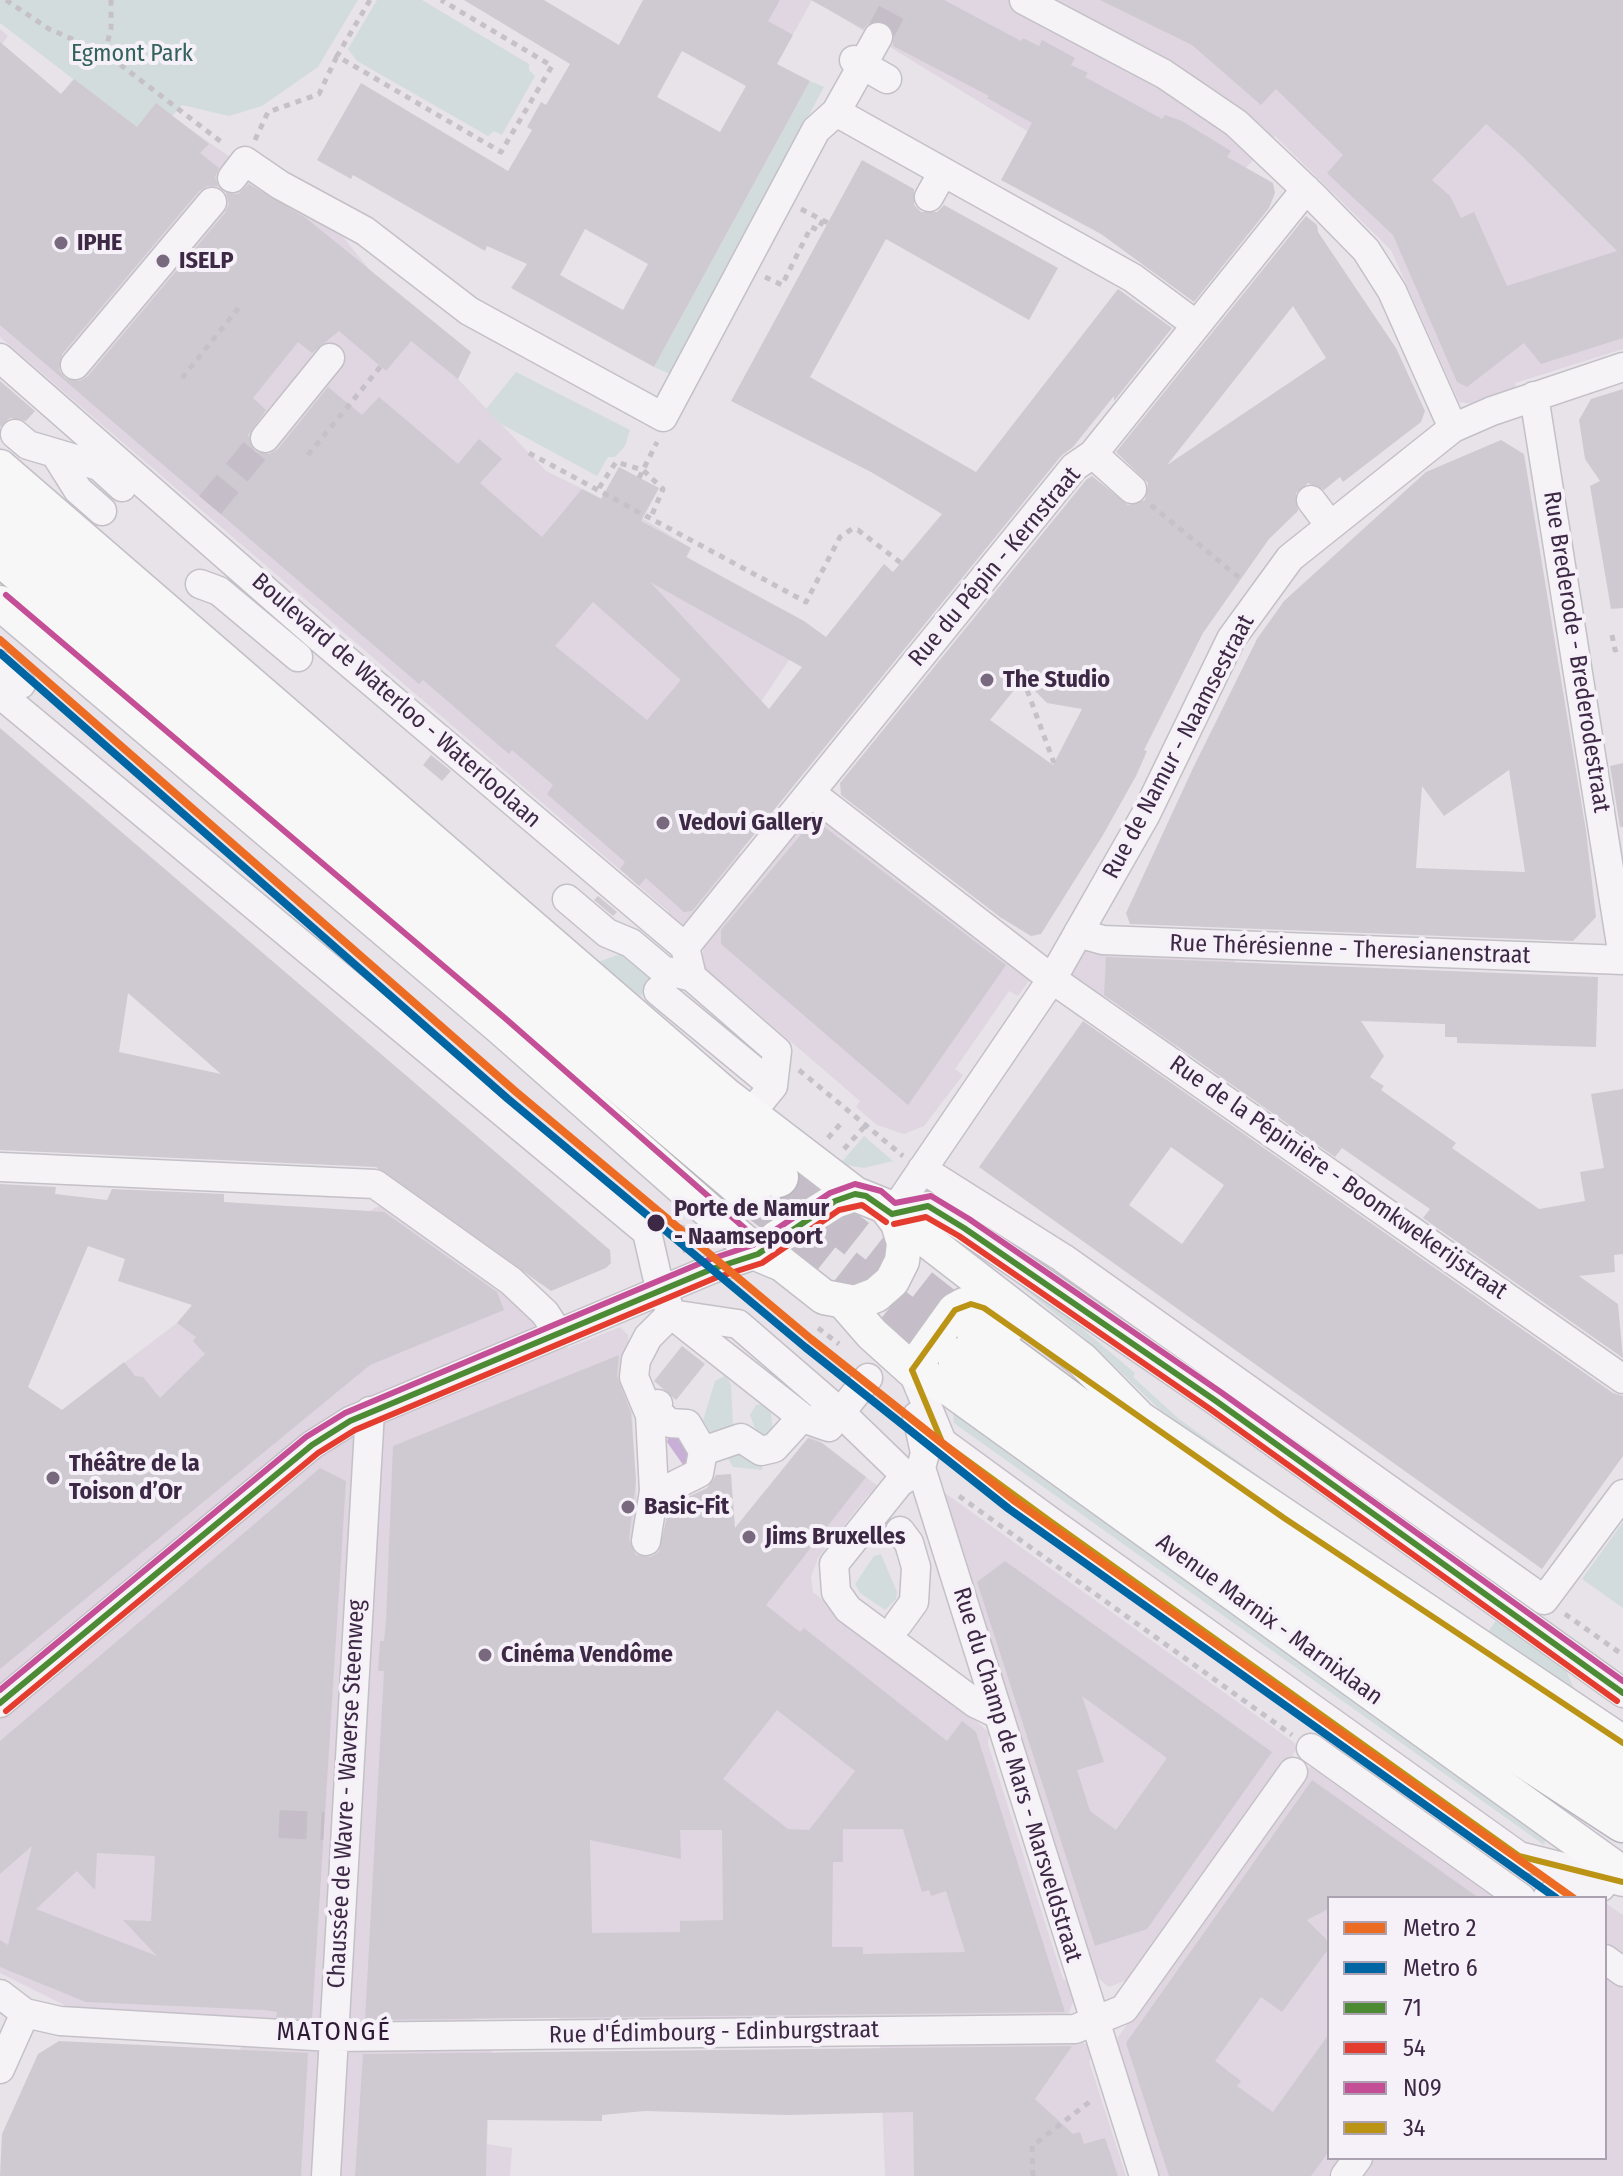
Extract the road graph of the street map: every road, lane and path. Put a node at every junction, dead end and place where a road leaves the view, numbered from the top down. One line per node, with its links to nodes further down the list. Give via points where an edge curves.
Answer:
1 (6, 0): 7 (path, via 49,29)
2 (111, 0): 7 (path)
3 (370, 0): 8 (path)
4 (441, 0): 8 (path, via 552,66 501,152)
5 (1024, 0): 13 (street, via 1164,74 1236,123)
6 (878, 37): 10 (street, via 868,68)
7 (105, 53): 11 (path)
8 (337, 56): 9 (path, via 319,94)
9 (268, 112)
10 (836, 112): 12 (street); 17 (street, via 816,130)
11 (239, 170): 17 (street, via 280,185 365,231 469,311 663,417)
12 (943, 172): 14 (street); 19 (street, via 1133,278)
13 (1306, 189): 19 (street, Rue du Pépin - Kernstraat); 28 (street, via 1366,250 1392,291)
14 (929, 197)
15 (212, 202): 25 (street)
16 (814, 215): 17 (path, via 826,221 818,230 811,227 782,285)
17 (743, 266)
18 (240, 306): 24 (path)
19 (1195, 324): 33 (street, Rue du Pépin - Kernstraat)
20 (0, 358): 25 (street, Boulevard de Waterloo - Waterloolaan)
21 (330, 358): 30 (street)
22 (381, 366): 35 (path)
23 (1623, 367): 26 (street, Rue de Namur - Naamsestraat)
24 (182, 378)
25 (62, 381): 27 (street, Boulevard de Waterloo - Waterloolaan)
26 (1534, 396): 28 (street, Rue de Namur - Naamsestraat); 64 (street, Rue Brederode - Brederodestraat)
27 (81, 427): 34 (street); 63 (street, Boulevard de Waterloo - Waterloolaan, via 202,515)
28 (1453, 428): 44 (street, Rue de Namur - Naamsestraat)
29 (15, 434): 34 (street)
30 (265, 438)
31 (652, 452): 36 (path)
32 (529, 453): 39 (path)
33 (1093, 454): 41 (street); 58 (street, Rue du Pépin - Kernstraat, via 1074,467)
34 (56, 455): 38 (street); 40 (street, via 99,466)
35 (308, 455)
36 (643, 470): 37 (path); 39 (path, via 616,462); 43 (path, via 663,489)
37 (639, 478)
38 (8, 488): 54 (main road); 59 (highway)
39 (599, 488): 43 (path)
40 (113, 498)
41 (1142, 498): 48 (path)
42 (1311, 500): 44 (street)
43 (651, 517): 46 (path, via 806,602 840,537 852,529)
44 (1329, 524): 48 (street, Rue de Namur - Naamsestraat, via 1290,558)
45 (0, 555): 59 (highway)
46 (901, 563)
47 (200, 584): 52 (street, via 219,591)
48 (1262, 595): 62 (street, Rue de Namur - Naamsestraat, via 1231,639 1146,814)
49 (0, 603): 68 (main road)
50 (1612, 635): 51 (path, via 1615,650)
51 (1623, 647)
52 (298, 657)
53 (0, 665): 56 (street)
54 (230, 667): 59 (main road); 60 (main road)
55 (1023, 679): 57 (path)
56 (11, 689): 77 (street, via 647,1232)
57 (1054, 763)
58 (811, 793): 63 (street, Rue du Pépin - Kernstraat); 66 (street, Rue de la Pépinière - Boomkwekerijstraat)
59 (312, 801): 60 (main road); 68 (main road); 73 (highway)
60 (437, 845): 70 (main road, via 727,1096)
61 (567, 899): 65 (street, via 663,970)
62 (1078, 933): 64 (street, Rue Thérésienne - Theresianenstraat, via 1103,940); 66 (street, Rue de Namur - Naamsestraat)
63 (685, 947): 65 (street)
64 (1623, 959)
65 (692, 977): 69 (street)
66 (1052, 979): 72 (street, Rue de Namur - Naamsestraat); 83 (street, Rue de la Pépinière - Boomkwekerijstraat)
67 (655, 996): 70 (street)
68 (500, 1027): 76 (main road)
69 (777, 1051): 70 (street); 72 (path)
70 (763, 1099): 74 (main road)
71 (0, 1167): 79 (street, via 375,1184 511,1281)
72 (922, 1169): 75 (street); 97 (street, via 1063,1258)
73 (764, 1185)
74 (855, 1194): 75 (main road, via 876,1200); 76 (main road, via 835,1201)
75 (892, 1214): 78 (main road, via 904,1243 898,1273 876,1295); 87 (main road, via 1082,1360); 102 (street, via 928,1206 964,1228)
76 (772, 1252): 78 (main road, via 824,1297); 79 (street, via 712,1269)
77 (665, 1297): 85 (street, via 738,1324); 86 (street, via 639,1343 634,1377); 88 (street)
78 (845, 1303): 81 (main road, Avenue Marnix - Marnixlaan)
79 (558, 1333): 84 (street)
80 (967, 1345): 99 (highway)
81 (912, 1370): 87 (main road, via 955,1310 971,1304); 90 (street, Rue du Champ de Mars - Marsveldstraat, via 925,1453); 96 (main road, Avenue Marnix - Marnixlaan, via 950,1389); 112 (street, Avenue Marnix - Marnixlaan, via 942,1442 1050,1521 1519,1856)
82 (868, 1378): 85 (street)
83 (1623, 1379)
84 (370, 1411): 103 (street, via 312,1445); 119 (street, Chaussée de Wavre - Waverse Steenweg, via 335,1827)
85 (841, 1413): 88 (street, via 829,1427); 90 (street)
86 (660, 1415): 89 (street, via 687,1424); 91 (street)
87 (1139, 1418): 94 (main road)
88 (799, 1421): 89 (street, via 774,1448 761,1451 741,1438)
89 (703, 1451): 91 (street, via 699,1473)
90 (907, 1474): 93 (street, Rue du Champ de Mars - Marsveldstraat); 104 (street, via 834,1564 836,1592 848,1609 975,1703); 107 (path)
91 (659, 1491): 95 (street)
92 (1623, 1494): 97 (street)
93 (937, 1516): 98 (street, via 900,1531 916,1567 914,1602); 104 (street, Rue du Champ de Mars - Marsveldstraat)
94 (1284, 1518): 99 (main road); 101 (main road)
95 (646, 1541)
96 (1236, 1598): 99 (main road); 106 (main road, Avenue Marnix - Marnixlaan)
97 (1544, 1600): 100 (path)
98 (898, 1624)
99 (1365, 1633): 101 (main road); 106 (main road); 109 (highway); 110 (highway)
100 (1623, 1655)
101 (1531, 1684): 105 (main road)
102 (1623, 1693)
103 (0, 1703)
104 (998, 1714): 118 (street, Rue du Champ de Mars - Marsveldstraat)
105 (1623, 1743)
106 (1444, 1746): 111 (main road, Avenue Marnix - Marnixlaan)
107 (1311, 1748): 114 (street)
108 (1293, 1772): 118 (street, Rue d'Édimbourg - Edinburgstraat, via 1124,2009)
109 (1623, 1782)
110 (1623, 1822)
111 (1623, 1874)
112 (1623, 1882)
113 (1623, 1893): 115 (street, via 1567,1884)
114 (1518, 1896)
115 (1550, 1896)
116 (0, 1994): 117 (street)
117 (25, 2013): 119 (street, Rue d'Édimbourg - Edinburgstraat, via 60,2021); 120 (street)
118 (1094, 2022): 119 (street, Rue d'Édimbourg - Edinburgstraat, via 1075,2029); 124 (street, Rue du Champ de Mars - Marsveldstraat)
119 (332, 2037): 122 (street, Chaussée de Wavre - Waverse Steenweg)
120 (0, 2069)
121 (1085, 2102): 123 (path, via 1032,2146)
122 (326, 2176)
123 (1033, 2176)
124 (1144, 2176)

